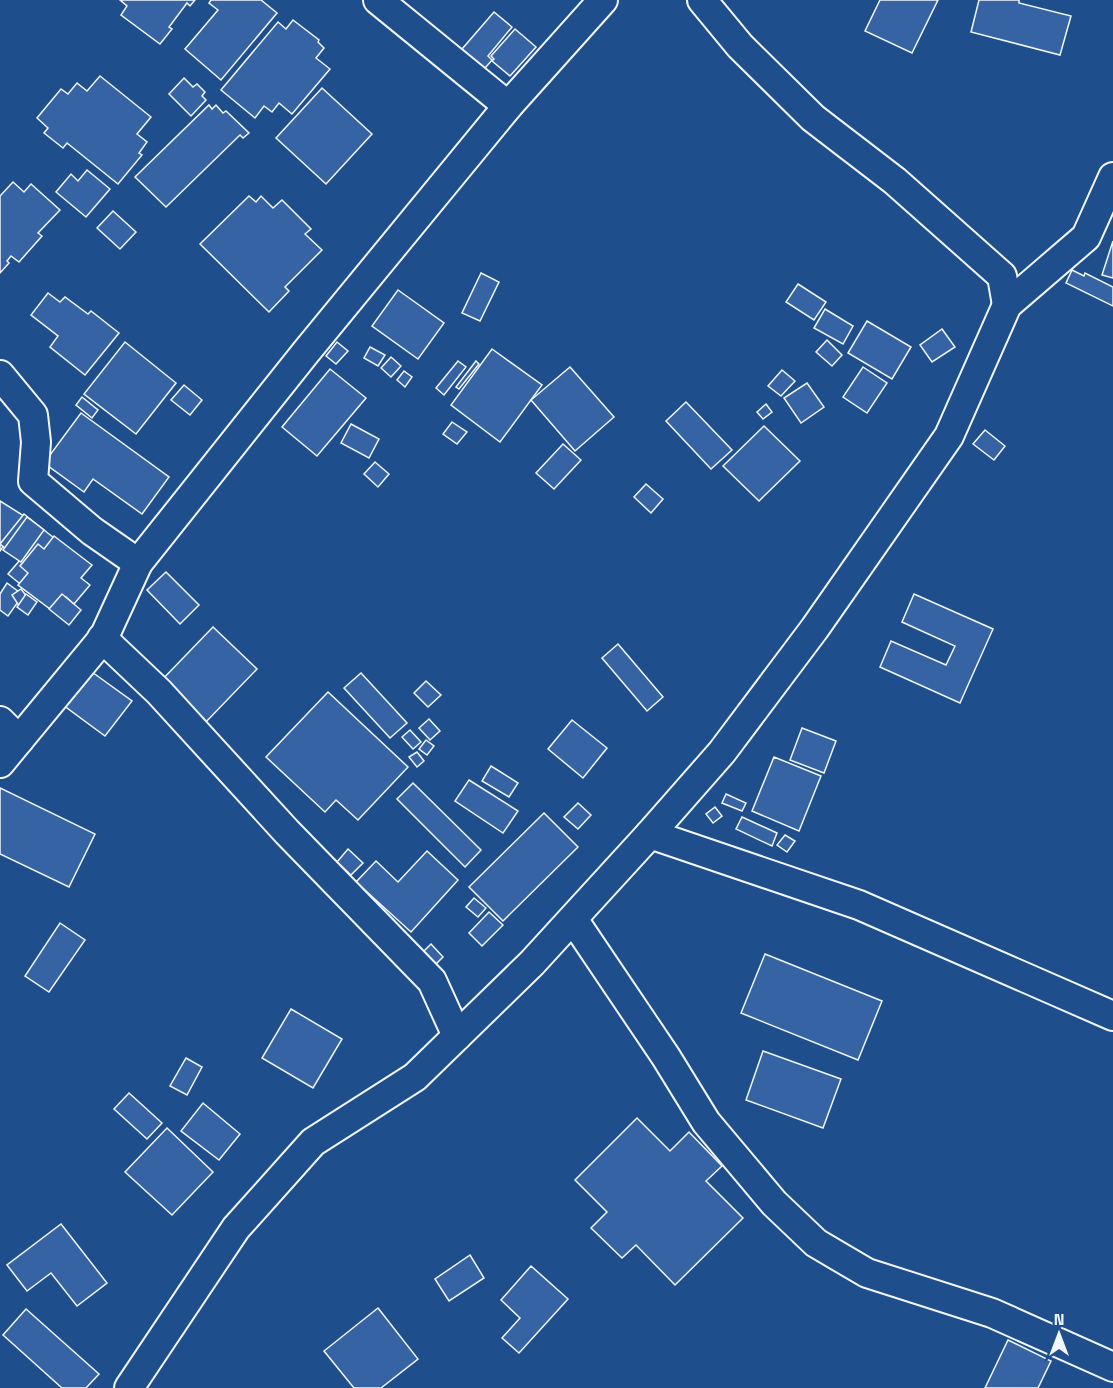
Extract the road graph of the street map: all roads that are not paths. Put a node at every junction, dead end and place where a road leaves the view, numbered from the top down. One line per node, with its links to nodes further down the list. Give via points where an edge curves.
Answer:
1 (378, 0): 4 (street)
2 (603, 0): 4 (street)
3 (702, 0): 6 (street, via 740,46 813,118 895,181 1002,276)
4 (508, 106): 8 (street)
5 (1113, 177): 6 (street, via 1086,237)
6 (1007, 305): 12 (street, via 949,436 815,628 722,752)
7 (0, 375): 8 (street, via 33,415 33,481 92,531)
8 (138, 563): 9 (street)
9 (102, 638): 10 (street); 15 (street, via 159,692 287,832 432,981)
10 (10, 730): 11 (street)
11 (0, 763)
12 (650, 834): 13 (street); 14 (street, via 859,905)
13 (573, 919): 15 (street); 16 (street, via 706,1122 774,1203 816,1243 867,1273 992,1313)
14 (1113, 1016)
15 (457, 1036): 17 (street, via 415,1077 313,1142 236,1227)
16 (1113, 1367)
17 (129, 1388)

